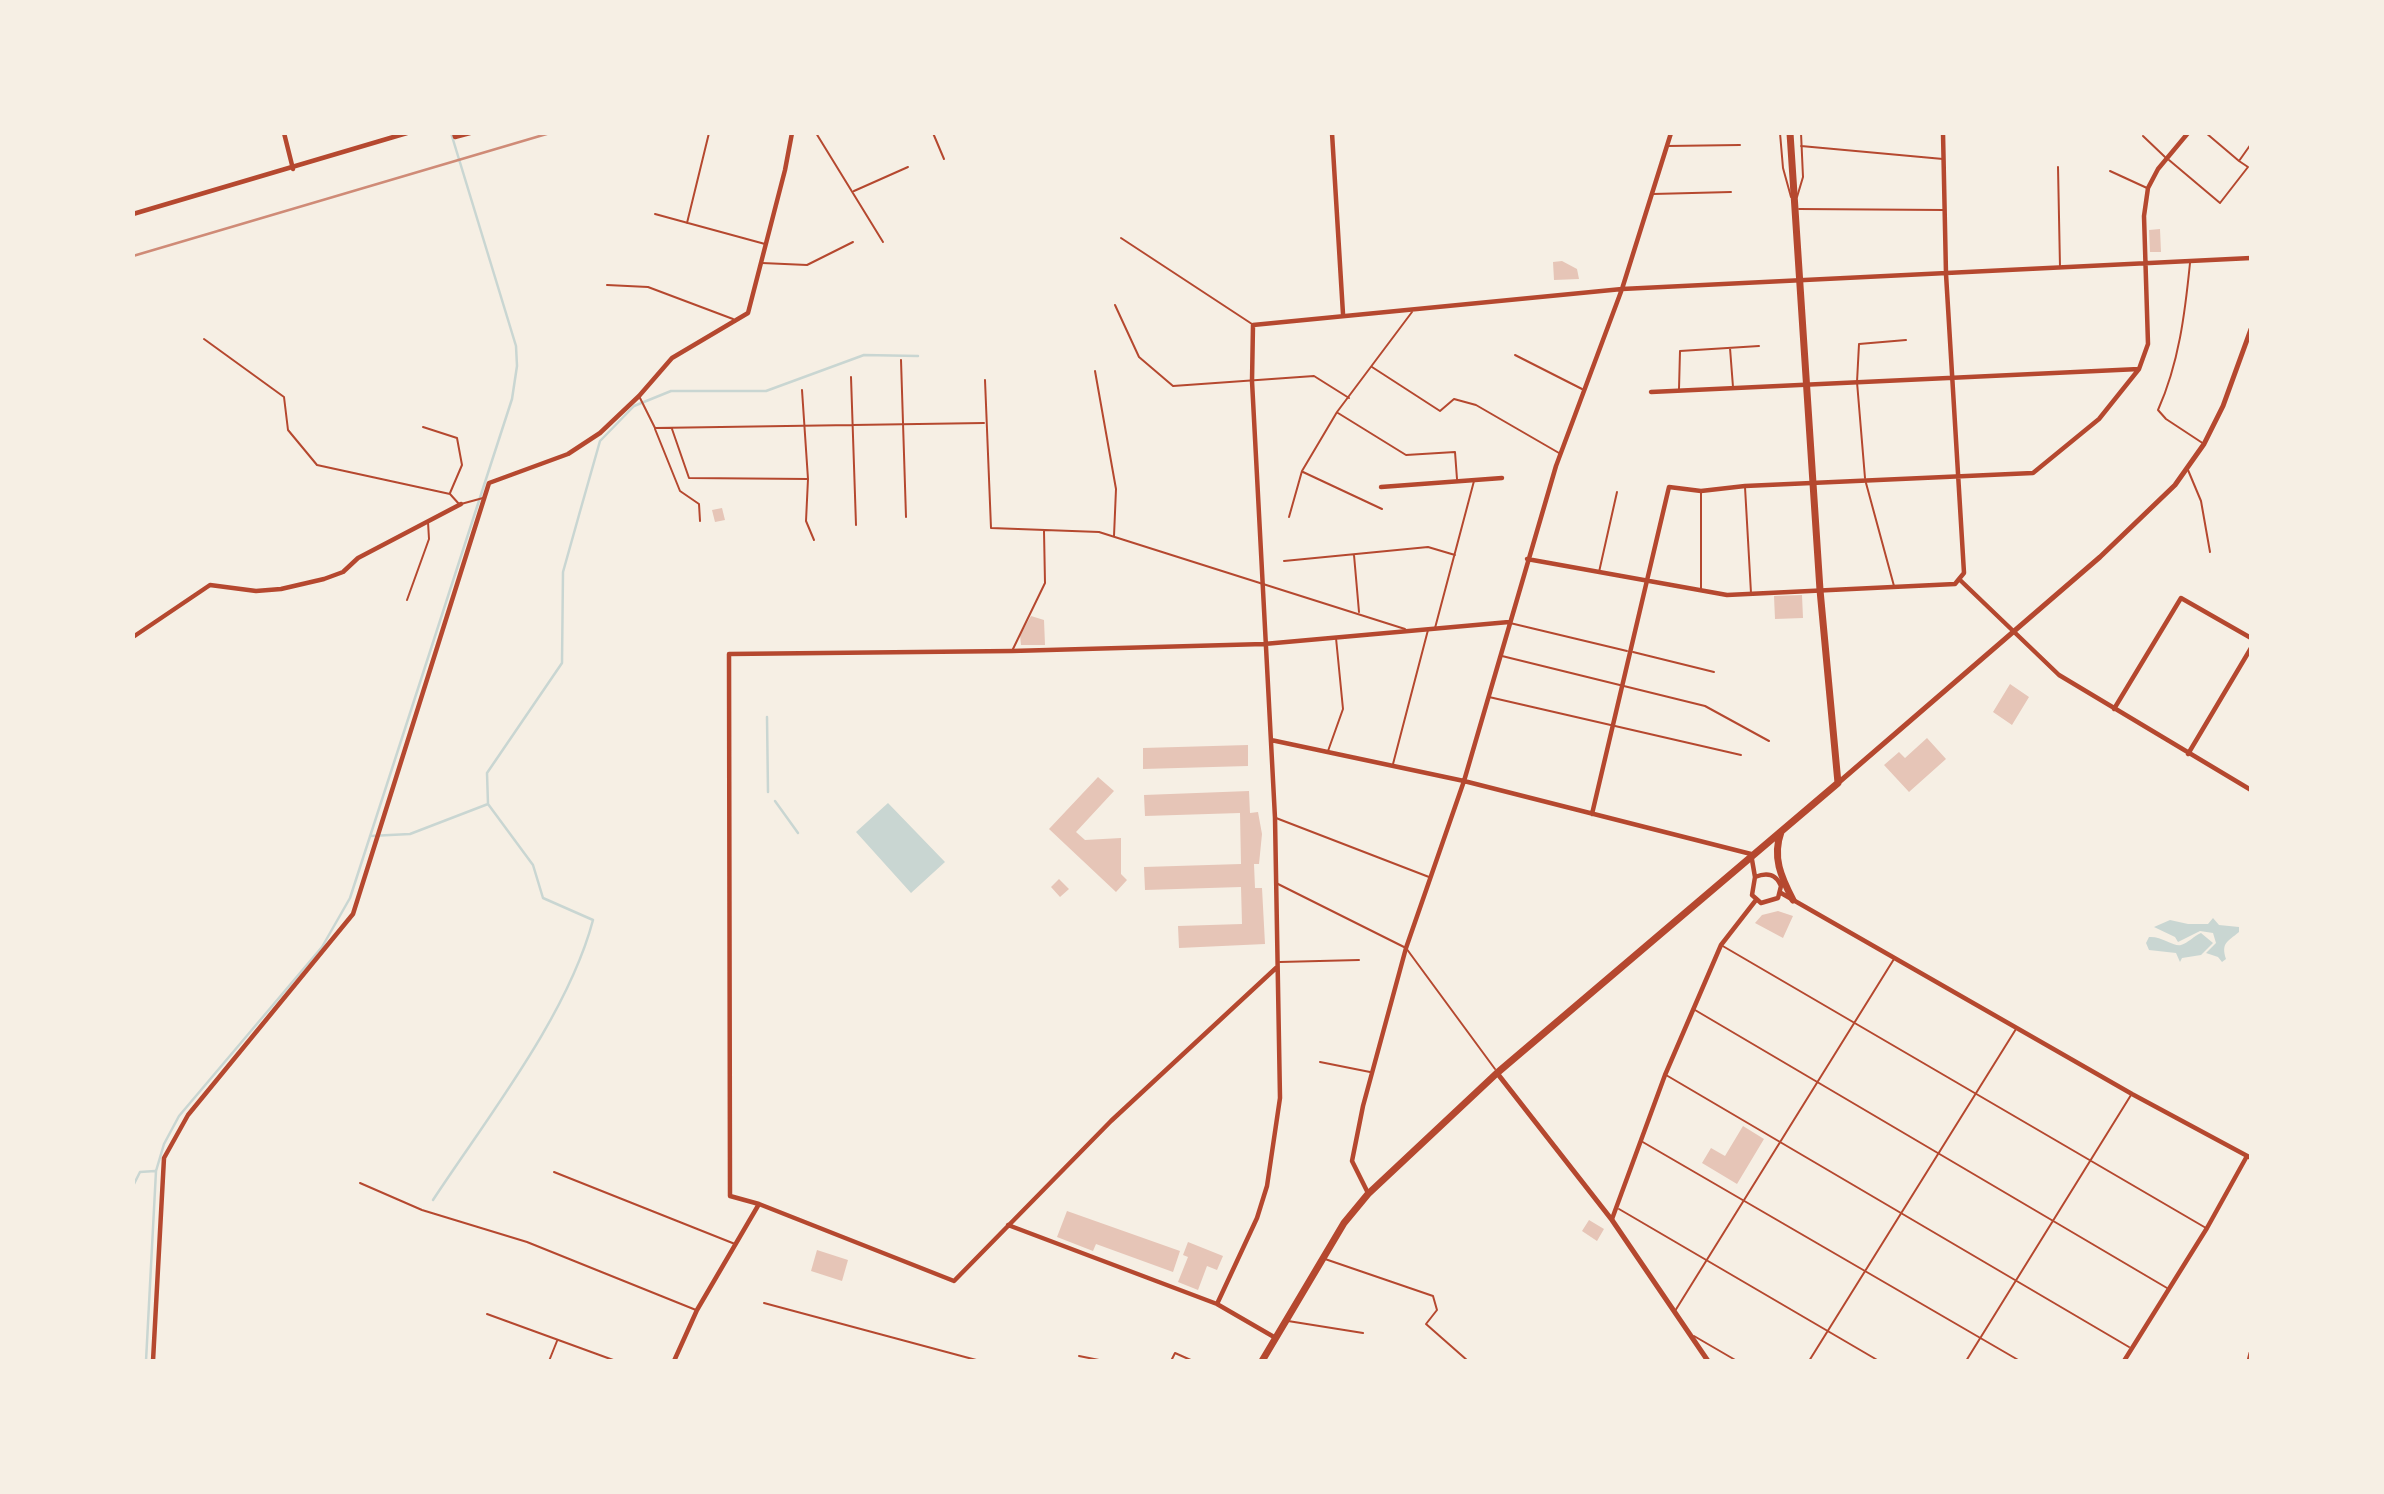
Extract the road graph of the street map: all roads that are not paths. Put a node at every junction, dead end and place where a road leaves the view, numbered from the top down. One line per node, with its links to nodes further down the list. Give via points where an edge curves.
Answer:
1 (284, 133): 27 (street)
2 (407, 133): 15 (street)
3 (470, 133): 16 (street)
4 (709, 133): 37 (lane)
5 (792, 133): 41 (street)
6 (816, 133): 30 (lane)
7 (1332, 133): 53 (street)
8 (1671, 133): 20 (street)
9 (1780, 133): 33 (lane, via 1783,169)
10 (1790, 133): 33 (main road)
11 (1801, 133): 21 (lane)
12 (1943, 133): 23 (street)
13 (2188, 133): 22 (street)
14 (2206, 133): 24 (lane)
15 (390, 135): 27 (street)
16 (455, 135)
17 (2143, 136): 22 (lane)
18 (2251, 144): 24 (lane)
19 (1740, 145): 20 (lane)
20 (1667, 146): 32 (street)
21 (1801, 146): 23 (lane); 33 (lane, via 1803,177)
22 (2167, 158): 24 (lane, via 2220,203 2248,167); 29 (street)
23 (1944, 159): 34 (street)
24 (2239, 161)
25 (908, 167): 30 (lane)
26 (2058, 167): 46 (lane)
27 (293, 169): 35 (street)
28 (2110, 171): 29 (lane)
29 (2148, 188): 45 (street, via 2144,216)
30 (853, 191): 40 (lane)
31 (1731, 192): 32 (lane)
32 (1651, 194): 50 (street)
33 (1794, 209): 34 (lane); 48 (main road)
34 (1946, 210): 47 (street)
35 (133, 214)
36 (655, 214): 37 (lane)
37 (687, 223): 41 (lane)
38 (1121, 237): 55 (lane)
39 (853, 242): 44 (lane, via 807,265)
40 (883, 242)
41 (766, 244): 44 (street)
42 (2251, 258): 43 (street)
43 (2190, 262): 45 (street); 87 (lane, via 2183,327 2158,410)
44 (761, 263): 54 (street, via 748,313)
45 (2147, 264): 46 (street); 64 (street, via 2147,344)
46 (2060, 268): 47 (street)
47 (1946, 274): 48 (street); 67 (street)
48 (1800, 281): 50 (street); 71 (main road)
49 (607, 285): 54 (lane, via 648,287)
50 (1622, 289): 52 (street); 74 (street)
51 (1115, 305): 69 (lane, via 1139,357 1172,386)
52 (1413, 308): 53 (street); 63 (lane, via 1412,316)
53 (1343, 314): 55 (street)
54 (737, 320): 77 (street, via 672,358)
55 (1253, 324): 69 (street)
56 (2251, 329): 87 (street)
57 (204, 339): 102 (lane, via 284,397 288,430 317,465)
58 (1906, 340): 70 (lane, via 1859,344)
59 (1759, 346): 60 (lane)
60 (1730, 348): 72 (lane); 75 (lane, via 1680,351)
61 (1514, 355): 74 (lane)
62 (901, 360): 81 (lane)
63 (1372, 367): 78 (lane); 88 (lane, via 1440,411 1454,400 1476,405)
64 (2139, 369): 67 (street); 91 (street, via 2099,419 2033,473)
65 (1094, 371): 112 (lane, via 1115,479)
66 (851, 377): 83 (lane)
67 (1951, 378): 70 (street); 91 (street)
68 (985, 380): 80 (lane)
69 (1252, 381): 78 (lane, via 1314,376); 122 (street)
70 (1857, 382): 71 (street); 95 (lane)
71 (1806, 385): 72 (street); 97 (main road)
72 (1733, 388): 75 (street)
73 (802, 390): 86 (lane)
74 (1585, 391): 88 (street)
75 (1679, 391): 76 (street)
76 (1651, 392)
77 (640, 397): 84 (lane); 103 (street, via 568,454 489,483)
78 (1349, 398): 79 (lane)
79 (1338, 412): 90 (lane); 96 (lane, via 1406,454 1455,452)
80 (985, 423): 81 (lane); 111 (lane, via 991,528)
81 (902, 425): 83 (lane); 106 (lane)
82 (422, 427): 102 (lane, via 457,438 461,464)
83 (852, 427): 86 (lane); 110 (lane)
84 (655, 428): 85 (lane); 109 (lane, via 680,491 699,504)
85 (672, 428): 86 (lane); 94 (lane, via 688,478)
86 (806, 428): 94 (lane)
87 (2204, 444): 89 (street)
88 (1560, 454): 117 (street)
89 (2188, 469): 114 (lane, via 2201,501); 133 (street, via 2100,557)
90 (1302, 471): 105 (lane); 107 (lane)
91 (1956, 476): 95 (street); 120 (street, via 1964,573)
92 (1502, 478): 93 (street)
93 (1475, 479): 96 (street); 116 (lane)
94 (808, 480): 113 (lane, via 806,521)
95 (1865, 480): 97 (street); 123 (lane)
96 (1457, 481): 99 (street)
97 (1813, 483): 98 (street); 124 (main road)
98 (1745, 486): 100 (street); 126 (lane)
99 (1381, 487)
100 (1701, 491): 121 (street, via 1669,487); 125 (lane)
101 (1618, 492): 119 (lane)
102 (450, 494): 104 (lane)
103 (484, 498): 104 (lane); 218 (street, via 353,914 188,1115 164,1158)
104 (460, 505): 108 (street)
105 (1382, 509)
106 (906, 517)
107 (1289, 517)
108 (428, 521): 127 (lane, via 429,539); 134 (street, via 324,579 256,591 210,585)
109 (699, 521)
110 (856, 525)
111 (1044, 530): 112 (lane); 138 (lane, via 1045,583)
112 (1114, 537): 122 (lane)
113 (814, 540)
114 (2210, 552)
115 (1353, 554): 116 (lane, via 1428,547); 118 (lane); 128 (lane)
116 (1455, 555): 131 (lane)
117 (1527, 559): 119 (street); 129 (street)
118 (1284, 561)
119 (1598, 573): 121 (street)
120 (1959, 579): 123 (street, via 1955,584); 133 (street)
121 (1648, 582): 125 (street); 140 (street)
122 (1262, 585): 128 (lane); 137 (street)
123 (1894, 587): 124 (street)
124 (1820, 590): 126 (street); 154 (main road)
125 (1701, 592): 126 (street)
126 (1751, 593)
127 (407, 600)
128 (1359, 614): 132 (lane)
129 (1509, 622): 131 (street); 140 (lane); 141 (street)
130 (1428, 629): 131 (street); 132 (street); 152 (lane)
131 (1435, 629)
132 (1410, 630): 135 (street)
133 (2013, 633): 145 (street, via 2059,675); 154 (street)
134 (133, 637)
135 (1336, 637): 137 (street); 149 (lane, via 1343,709)
136 (2251, 638): 145 (street, via 2180,598)
137 (1265, 644): 138 (street); 147 (street)
138 (1012, 651): 190 (street, via 729,654 730,1196)
139 (2250, 651): 150 (street)
140 (1632, 652): 142 (lane); 143 (street)
141 (1499, 656): 143 (lane); 144 (street)
142 (1714, 672)
143 (1623, 686): 146 (street); 148 (lane, via 1704,706)
144 (1488, 696): 146 (lane); 153 (street)
145 (2114, 709): 150 (street)
146 (1613, 728): 151 (lane); 156 (street)
147 (1271, 740): 149 (street); 157 (street)
148 (1769, 741)
149 (1328, 751): 152 (street)
150 (2188, 754): 155 (street)
151 (1741, 755)
152 (1393, 765): 153 (street)
153 (1464, 781): 156 (street); 160 (street)
154 (1838, 783): 158 (main road)
155 (2251, 790)
156 (1592, 814): 159 (street)
157 (1275, 818): 160 (lane); 162 (street)
158 (1781, 832): 159 (main road); 165 (main road, via 1775,848)
159 (1751, 854): 161 (street); 176 (main road)
160 (1429, 877): 167 (street)
161 (1755, 877): 163 (street, via 1774,876); 164 (street, via 1751,889)
162 (1276, 883): 167 (lane); 170 (street)
163 (1781, 893): 164 (street, via 1767,904); 165 (street)
164 (1756, 900): 166 (street)
165 (1793, 900): 168 (street)
166 (1721, 945): 171 (street); 172 (lane)
167 (1406, 948): 175 (street); 176 (lane)
168 (1894, 958): 172 (lane); 173 (street)
169 (1359, 960): 170 (lane)
170 (1276, 965): 195 (street); 204 (street, via 1280,1098 1274,1150 1257,1218)
171 (1695, 1010): 177 (street); 178 (lane)
172 (1854, 1023): 178 (lane); 179 (lane)
173 (2017, 1028): 179 (lane); 180 (street)
174 (1320, 1062): 175 (lane)
175 (1372, 1073): 188 (street, via 1352,1161)
176 (1497, 1073): 188 (main road); 193 (street)
177 (1665, 1075): 181 (street); 182 (lane)
178 (1817, 1082): 182 (lane); 183 (lane)
179 (1976, 1094): 183 (lane); 185 (lane)
180 (2132, 1094): 184 (street); 185 (lane)
181 (1641, 1141): 189 (lane); 191 (street)
182 (1780, 1142): 189 (lane); 192 (lane)
183 (1939, 1153): 192 (lane); 194 (lane)
184 (2249, 1157): 196 (street)
185 (2091, 1163): 194 (lane); 196 (lane)
186 (554, 1172): 197 (lane)
187 (360, 1183): 205 (lane, via 422,1210 527,1242)
188 (1368, 1194): 198 (main road)
189 (1744, 1201): 199 (lane); 200 (lane)
190 (759, 1204): 195 (street, via 954,1281); 197 (street)
191 (1615, 1207): 193 (street); 199 (lane)
192 (1901, 1213): 200 (lane); 201 (lane)
193 (1612, 1220): 206 (street)
194 (2053, 1221): 201 (lane); 202 (lane)
195 (1009, 1225): 204 (street)
196 (2207, 1228): 202 (street)
197 (735, 1245): 205 (street)
198 (1322, 1258): 208 (main road); 227 (lane, via 1433,1296 1437,1310 1426,1324)
199 (1707, 1261): 206 (lane); 209 (lane)
200 (1865, 1271): 209 (lane); 213 (lane)
201 (2015, 1280): 213 (lane); 215 (lane)
202 (2169, 1289): 215 (street)
203 (764, 1303): 222 (lane)
204 (1217, 1304): 212 (street)
205 (697, 1310): 221 (street)
206 (1674, 1313): 210 (street)
207 (487, 1314): 214 (lane)
208 (1284, 1320): 211 (lane); 212 (main road)
209 (1828, 1331): 230 (lane); 231 (lane)
210 (1688, 1332): 228 (street); 229 (lane)
211 (1363, 1333)
212 (1274, 1337): 226 (main road)
213 (1980, 1338): 232 (lane); 233 (lane)
214 (557, 1340): 219 (lane); 220 (lane)
215 (2132, 1349): 234 (street)
216 (2251, 1353): 235 (street)
217 (1079, 1356): 223 (lane)
218 (153, 1361)
219 (549, 1361)
220 (617, 1361)
221 (674, 1361)
222 (980, 1361)
223 (1104, 1361)
224 (1171, 1361): 225 (lane, via 1175,1353)
225 (1193, 1361)
226 (1262, 1361)
227 (1468, 1361)
228 (1708, 1361)
229 (1737, 1361)
230 (1809, 1361)
231 (1879, 1361)
232 (1966, 1361)
233 (2020, 1361)
234 (2124, 1361)
235 (2249, 1361)

